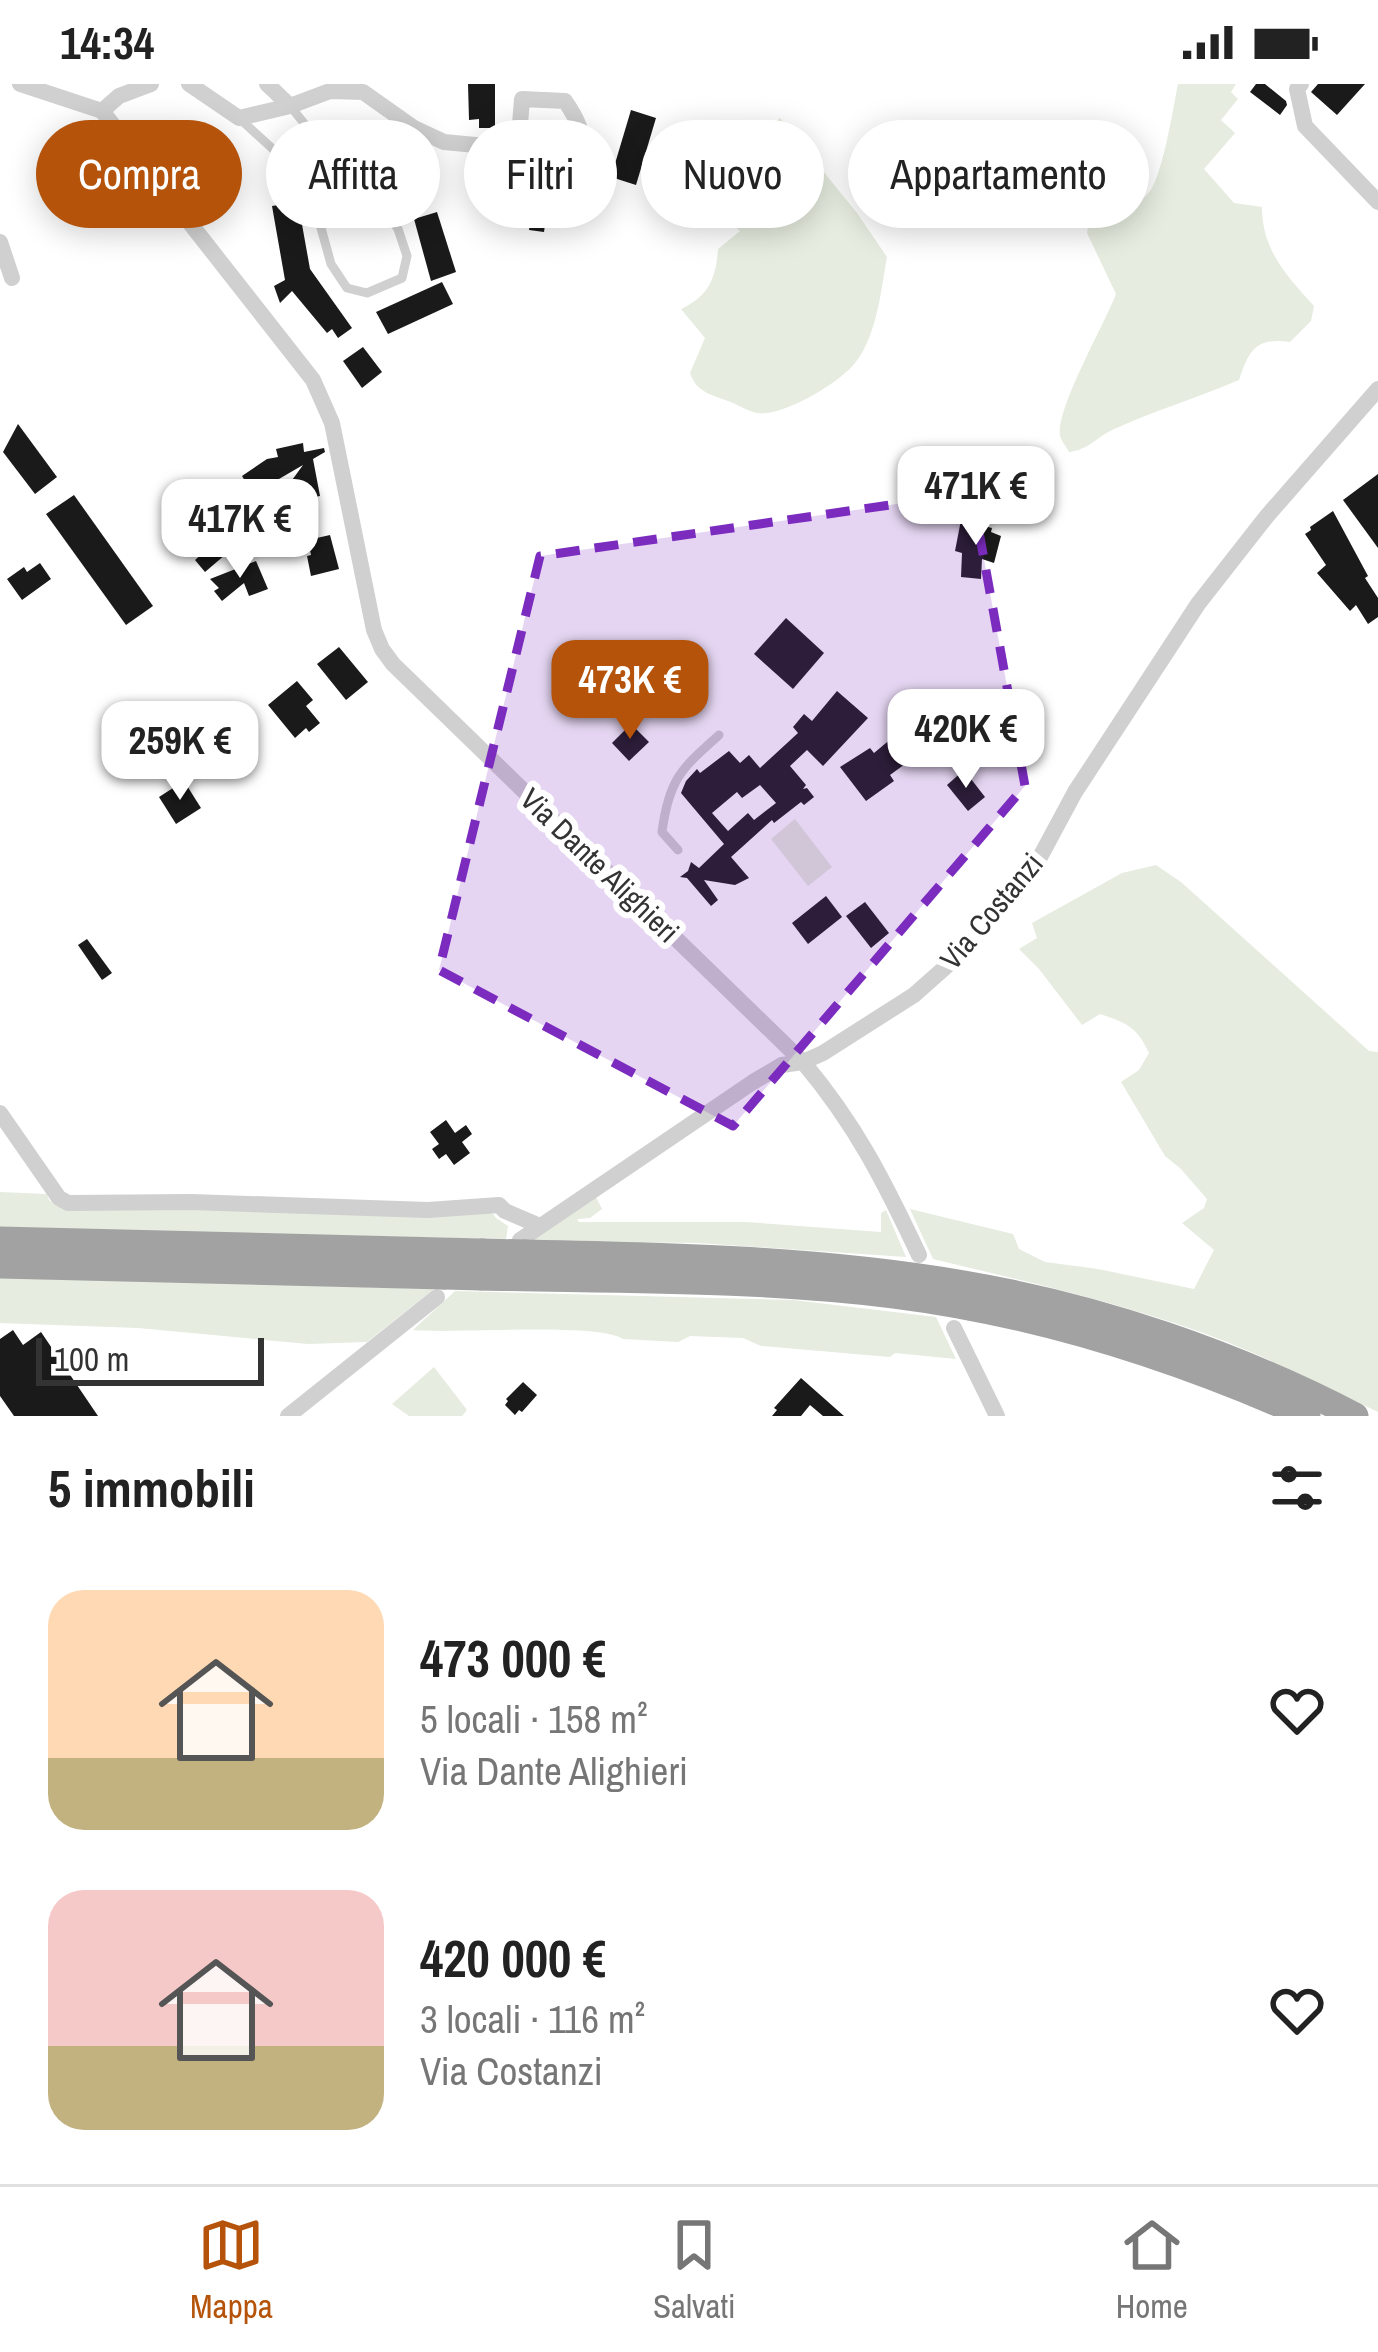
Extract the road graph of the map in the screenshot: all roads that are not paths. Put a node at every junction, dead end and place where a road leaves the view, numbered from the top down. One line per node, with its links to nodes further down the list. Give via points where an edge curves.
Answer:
1 (20, 84): 8 (street)
2 (151, 84): 8 (street)
3 (189, 84): 9 (street)
4 (267, 84): 7 (street)
5 (1301, 84): 12 (street, via 1305,126)
6 (364, 88): 7 (street); 10 (street, via 414,128)
7 (290, 106): 9 (street); 9 (lane, via 398,229 407,256 402,278 368,293 347,288 331,264 310,188)
8 (102, 111): 18 (street, Via Dante Alighieri, via 313,380 332,422 374,630 393,664)
9 (239, 118)
10 (464, 144)
11 (518, 148): 11 (street, via 581,154 584,135 565,101 522,99)
12 (1378, 202)
13 (0, 242): 14 (street)
14 (12, 278)
15 (1378, 389): 18 (street, Via Costanzi, via 1198,604 1039,859 967,948 914,995)
16 (718, 735): 17 (lane, via 674,783 662,832)
17 (678, 850)
18 (803, 1062): 20 (street, Via Costanzi, via 753,1082); 23 (street, Via Dante Alighieri, via 847,1117)
19 (0, 1113): 20 (street, via 68,1203 499,1205)
20 (540, 1226): 22 (street, Via Costanzi)
21 (0, 1240): 24 (highway)
22 (522, 1246): 24 (highway, bridge); 31 (highway, via 885,1272 1009,1292 1168,1337)
23 (919, 1255)
24 (482, 1264): 26 (highway, bridge); 30 (highway, via 809,1287 981,1309 1148,1353)
25 (0, 1265): 26 (highway)
26 (440, 1286): 28 (street)
27 (954, 1328): 29 (street)
28 (288, 1416)
29 (997, 1416)
30 (1306, 1416)
31 (1355, 1416)

